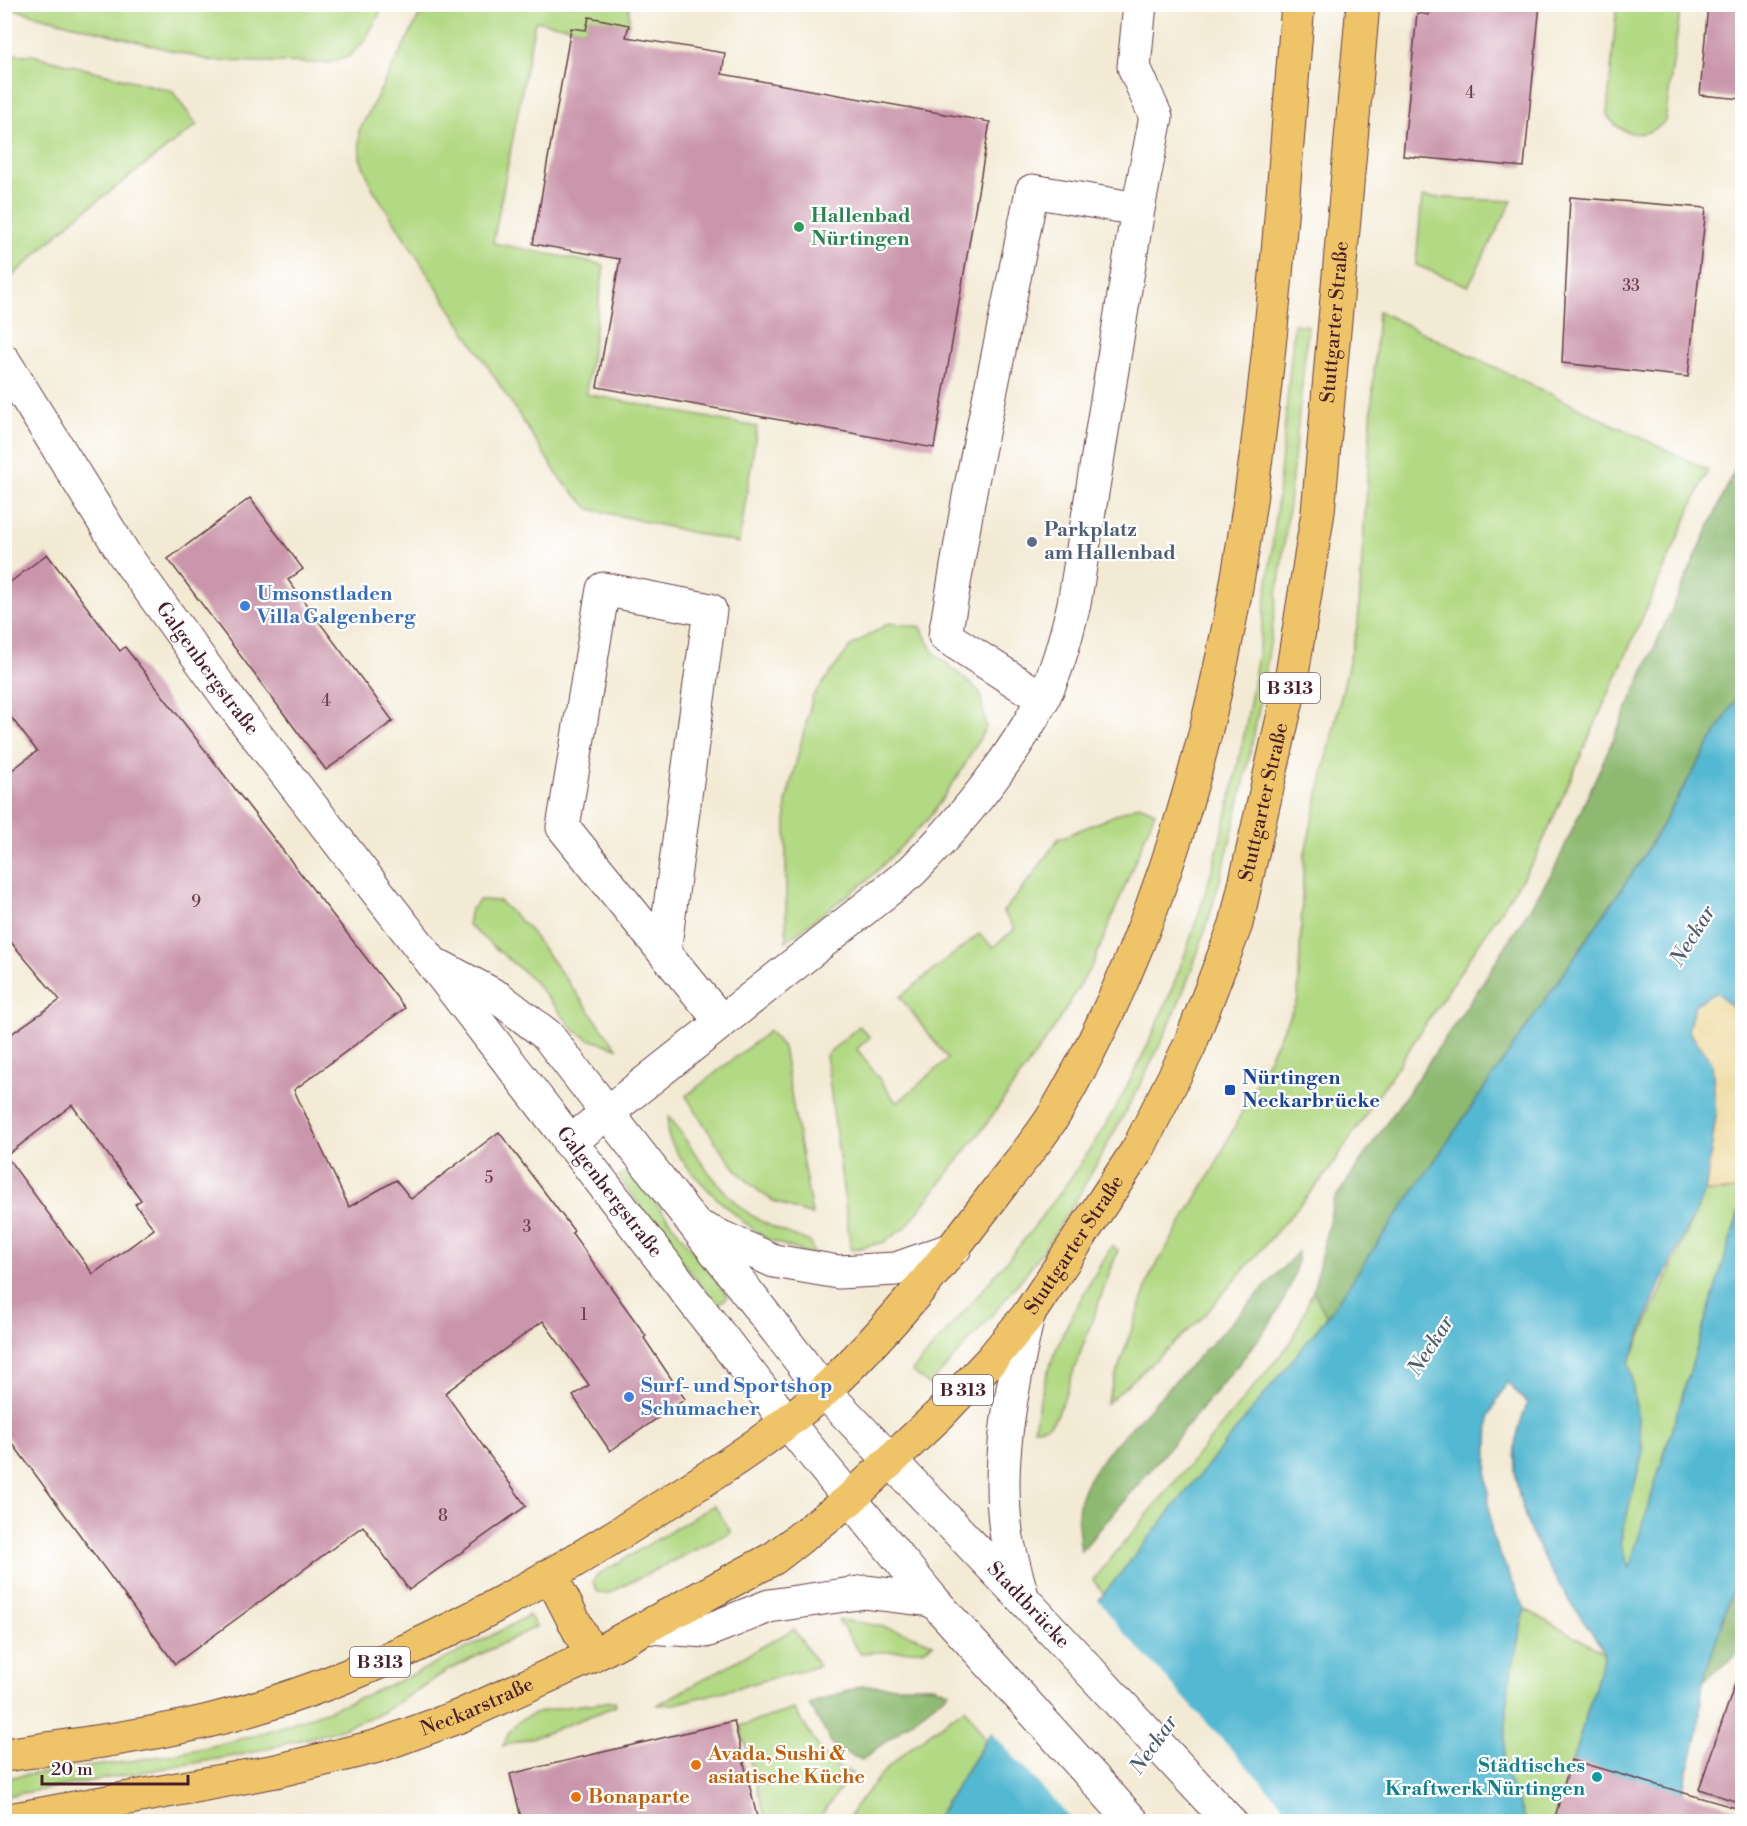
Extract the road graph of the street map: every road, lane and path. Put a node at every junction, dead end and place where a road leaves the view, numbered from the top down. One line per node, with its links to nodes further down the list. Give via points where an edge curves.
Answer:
1 (1140, 4): 4 (street, via 1134,67 1156,117)
2 (1298, 4): 13 (main road, B 313, via 1264,400 1251,504 1201,750 1165,871 1095,1040 1053,1117)
3 (1363, 4): 14 (main road, Stuttgarter Straße / B 313, via 1318,512 1290,687 1236,924 1190,1047 1137,1149)
4 (1138, 209): 6 (street, via 1074,604 1062,651); 6 (street, via 1032,191 970,491 945,636)
5 (4, 361): 8 (street, Galgenbergstraße, via 124,554 230,700)
6 (1043, 699): 9 (street, via 1018,742 953,830 912,871)
7 (664, 952): 7 (street, via 563,827 603,589 710,610); 9 (street)
8 (432, 962): 10 (street, Galgenbergstraße, via 499,998 547,1035); 11 (street, Galgenbergstraße)
9 (721, 1021): 10 (street)
10 (609, 1112): 11 (street); 12 (street, Galgenbergstraße)
11 (569, 1143): 16 (street, Galgenbergstraße)
12 (695, 1225): 13 (street, Galgenbergstraße, via 774,1261 838,1272 896,1269); 15 (street, Galgenbergstraße)
13 (955, 1248): 15 (main road, B 313)
14 (1028, 1315): 17 (main road, Stuttgarter Straße / B 313, via 991,1360); 20 (street, via 1008,1410 1003,1456 1007,1538)
15 (824, 1391): 16 (main road, B 313); 17 (street, Stadtbrücke)
16 (787, 1422): 18 (street); 19 (main road, B 313, via 717,1472)
17 (892, 1461): 18 (main road, Neckarstraße / B 313); 20 (street, Stadtbrücke)
18 (849, 1500): 21 (street); 22 (main road, Neckarstraße / B 313, via 774,1558)
19 (551, 1576): 23 (main road); 24 (main road, B 313, via 418,1646 323,1686 212,1720 132,1737)
20 (1022, 1598): 27 (street, Stadtbrücke)
21 (933, 1600): 22 (street, via 865,1592 769,1606 706,1631); 26 (street)
22 (648, 1628): 23 (main road, Neckarstraße / B 313)
23 (592, 1656): 25 (main road, Neckarstraße / B 313, via 460,1716 378,1746 276,1771)
24 (4, 1755)
25 (4, 1821)
26 (1133, 1821)
27 (1230, 1821)

